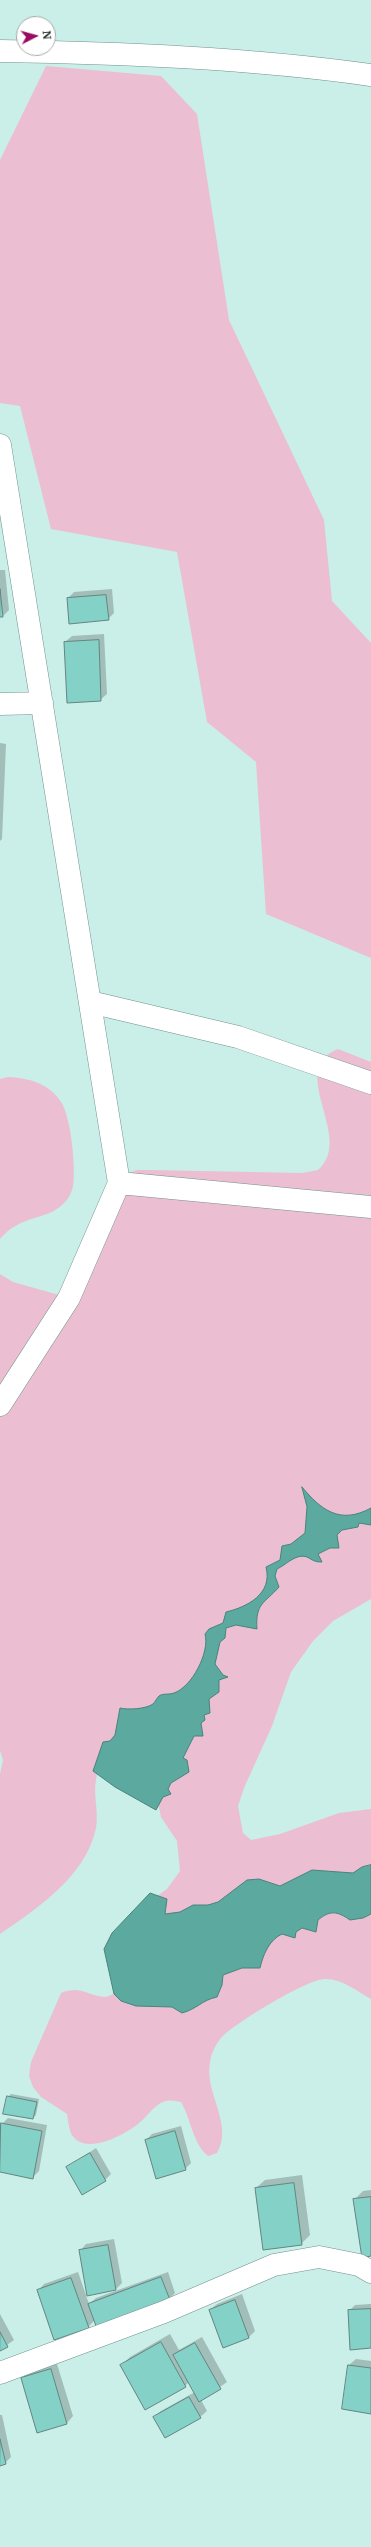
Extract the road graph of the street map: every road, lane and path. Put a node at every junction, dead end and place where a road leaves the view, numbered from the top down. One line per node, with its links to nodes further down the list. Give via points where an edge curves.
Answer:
1 (0, 50): 2 (street, via 107,53 310,67)
2 (371, 75)
3 (0, 445): 4 (street)
4 (42, 703): 5 (street); 6 (street)
5 (0, 704)
6 (90, 1002): 7 (street, via 238,1037); 8 (street)
7 (371, 1083)
8 (119, 1184): 9 (street); 10 (street, via 69,1298)
9 (371, 1207)
10 (0, 1405)
11 (371, 2272): 12 (street, via 358,2265 319,2258 274,2265 164,2312)
12 (0, 2373)

